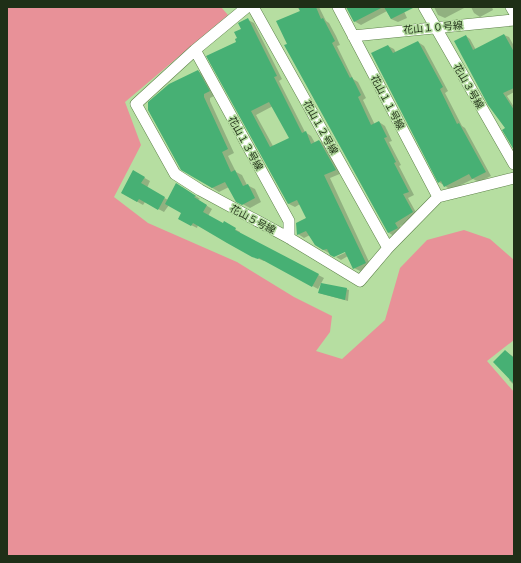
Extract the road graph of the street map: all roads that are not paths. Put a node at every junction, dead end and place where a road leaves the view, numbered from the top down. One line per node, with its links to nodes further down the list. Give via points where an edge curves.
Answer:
1 (247, 7): 10 (street, 花山５号線)
2 (254, 7): 15 (street, 花山１２号線)
3 (338, 7): 9 (street, 花山１１号線)
4 (424, 7): 8 (street, 花山３号線)
5 (511, 7): 6 (street)
6 (514, 12)
7 (514, 20): 8 (street, 花山１０号線)
8 (434, 27): 9 (street, 花山１０号線); 11 (street, 花山３号線)
9 (353, 36): 13 (street, 花山１１号線)
10 (194, 50): 14 (street, 花山１３号線, via 289,221); 14 (street, 花山５号線, via 136,104 175,174)
11 (514, 164)
12 (514, 178): 13 (street, 花山５号線)
13 (438, 197): 15 (street, 花山５号線)
14 (289, 238): 15 (street, 花山５号線, via 360,282)
15 (388, 248)

